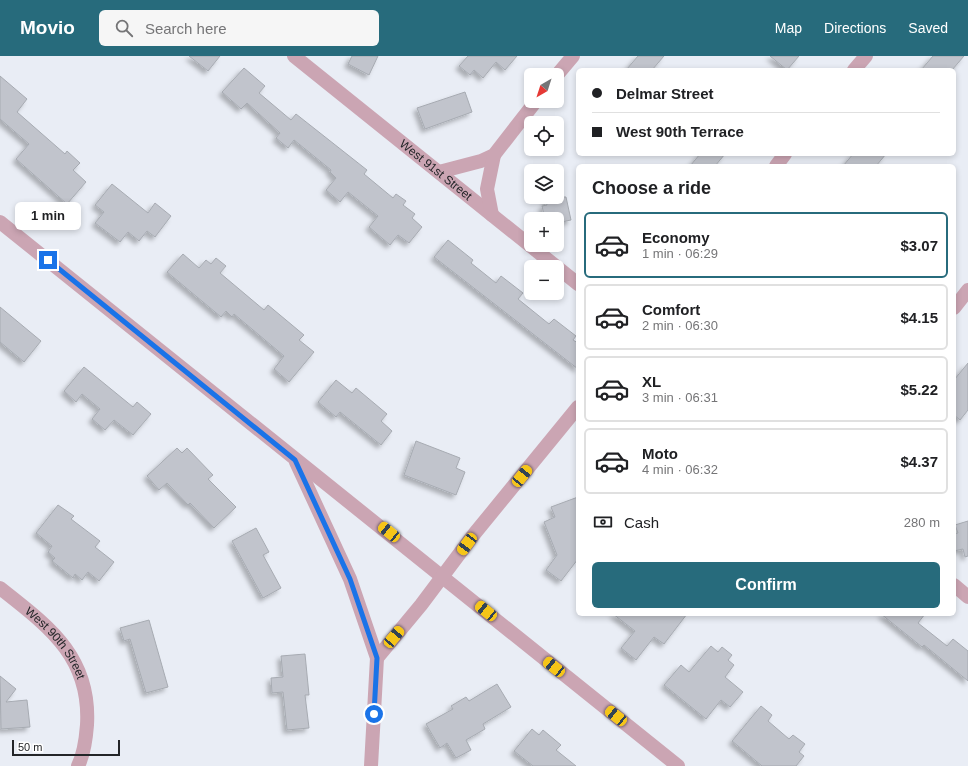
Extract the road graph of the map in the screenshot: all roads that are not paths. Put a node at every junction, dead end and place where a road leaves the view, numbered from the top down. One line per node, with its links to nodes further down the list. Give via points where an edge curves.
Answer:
1 (294, 56): 4 (street, West 91st Street)
2 (573, 56): 5 (street)
3 (866, 56): 6 (street)
4 (310, 63): 11 (street, West 91st Street)
5 (563, 68)
6 (856, 68)
7 (531, 108): 8 (street)
8 (494, 155): 11 (street); 12 (street, via 487,189)
9 (784, 156): 10 (street)
10 (778, 164)
11 (439, 172): 12 (street, West 91st Street)
12 (492, 214): 14 (street, West 91st Street)
13 (0, 222): 18 (street)
14 (576, 282)
15 (968, 290): 16 (street)
16 (956, 305)
17 (576, 409): 19 (street)
18 (295, 460): 19 (street); 23 (street, via 350,579)
19 (443, 576): 23 (street); 26 (street)
20 (0, 588): 24 (street, West 90th Street, via 47,625 73,658 82,681 88,713 86,739)
21 (956, 588): 22 (street)
22 (968, 597)
23 (377, 658): 25 (street)
24 (78, 766)
25 (371, 766)
26 (678, 766)

